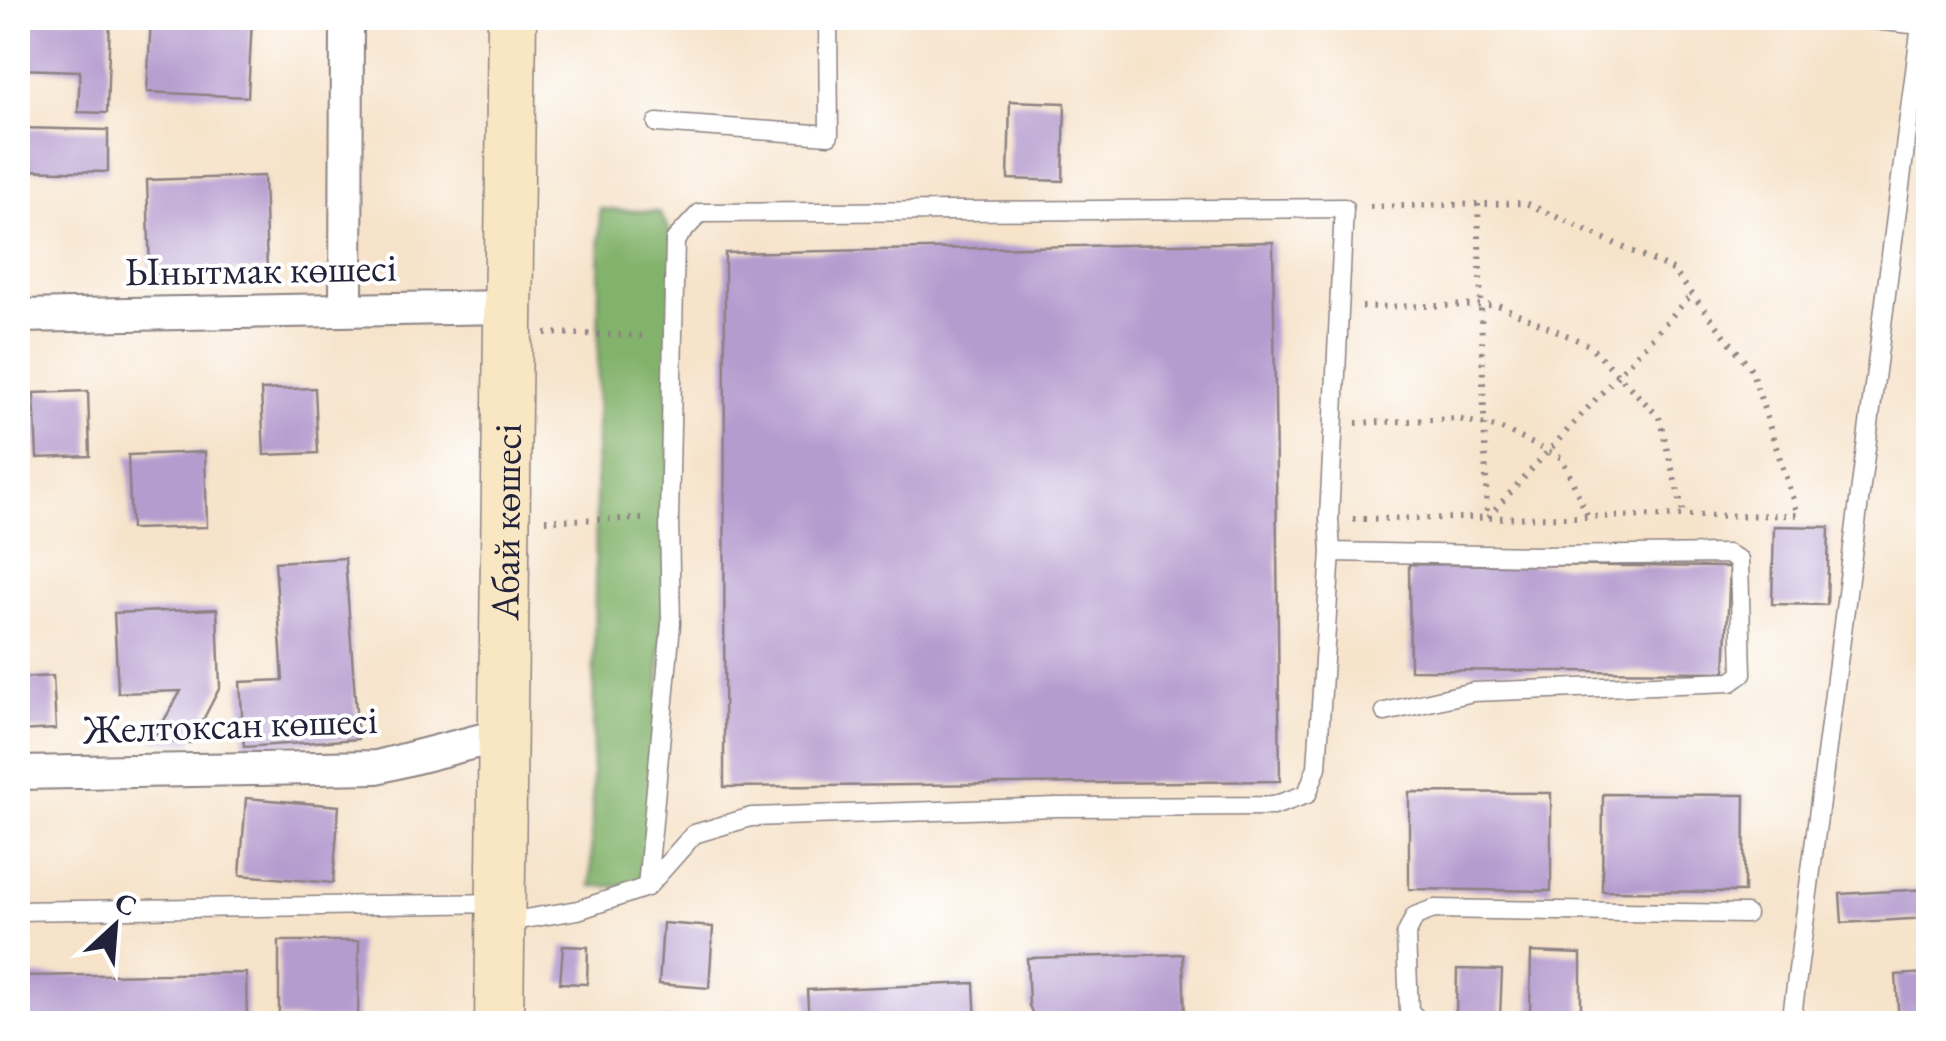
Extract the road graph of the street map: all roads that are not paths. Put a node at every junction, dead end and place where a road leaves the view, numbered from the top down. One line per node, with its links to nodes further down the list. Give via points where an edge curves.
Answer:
1 (347, 18): 6 (street)
2 (512, 18): 8 (main road, Абай көшесі)
3 (828, 18): 5 (lane, via 829,135)
4 (1854, 18): 19 (lane, via 1920,26)
5 (656, 123)
6 (346, 310): 7 (street, Ынытмак көшесі); 8 (street, Ынытмак көшесі)
7 (18, 316)
8 (507, 320): 11 (main road, Абай көшесі)
9 (1331, 552): 10 (lane, via 1727,554 1740,560 1742,674 1731,682 1472,692); 13 (lane, via 1317,766 1306,794 1273,806 751,817 694,834); 13 (lane, via 1344,208 700,213 675,240 671,624)
10 (1385, 712)
11 (502, 735): 12 (street, Желтоксан көшесі, via 377,767); 15 (main road, Абай көшесі)
12 (18, 773)
13 (647, 886): 15 (lane, via 578,910)
14 (18, 912): 15 (lane)
15 (500, 913): 17 (main road, Абай көшесі)
16 (1746, 914): 18 (lane, via 1434,909 1415,916 1406,935 1410,1011)
17 (499, 1024)
18 (1422, 1024)
19 (1792, 1024)

